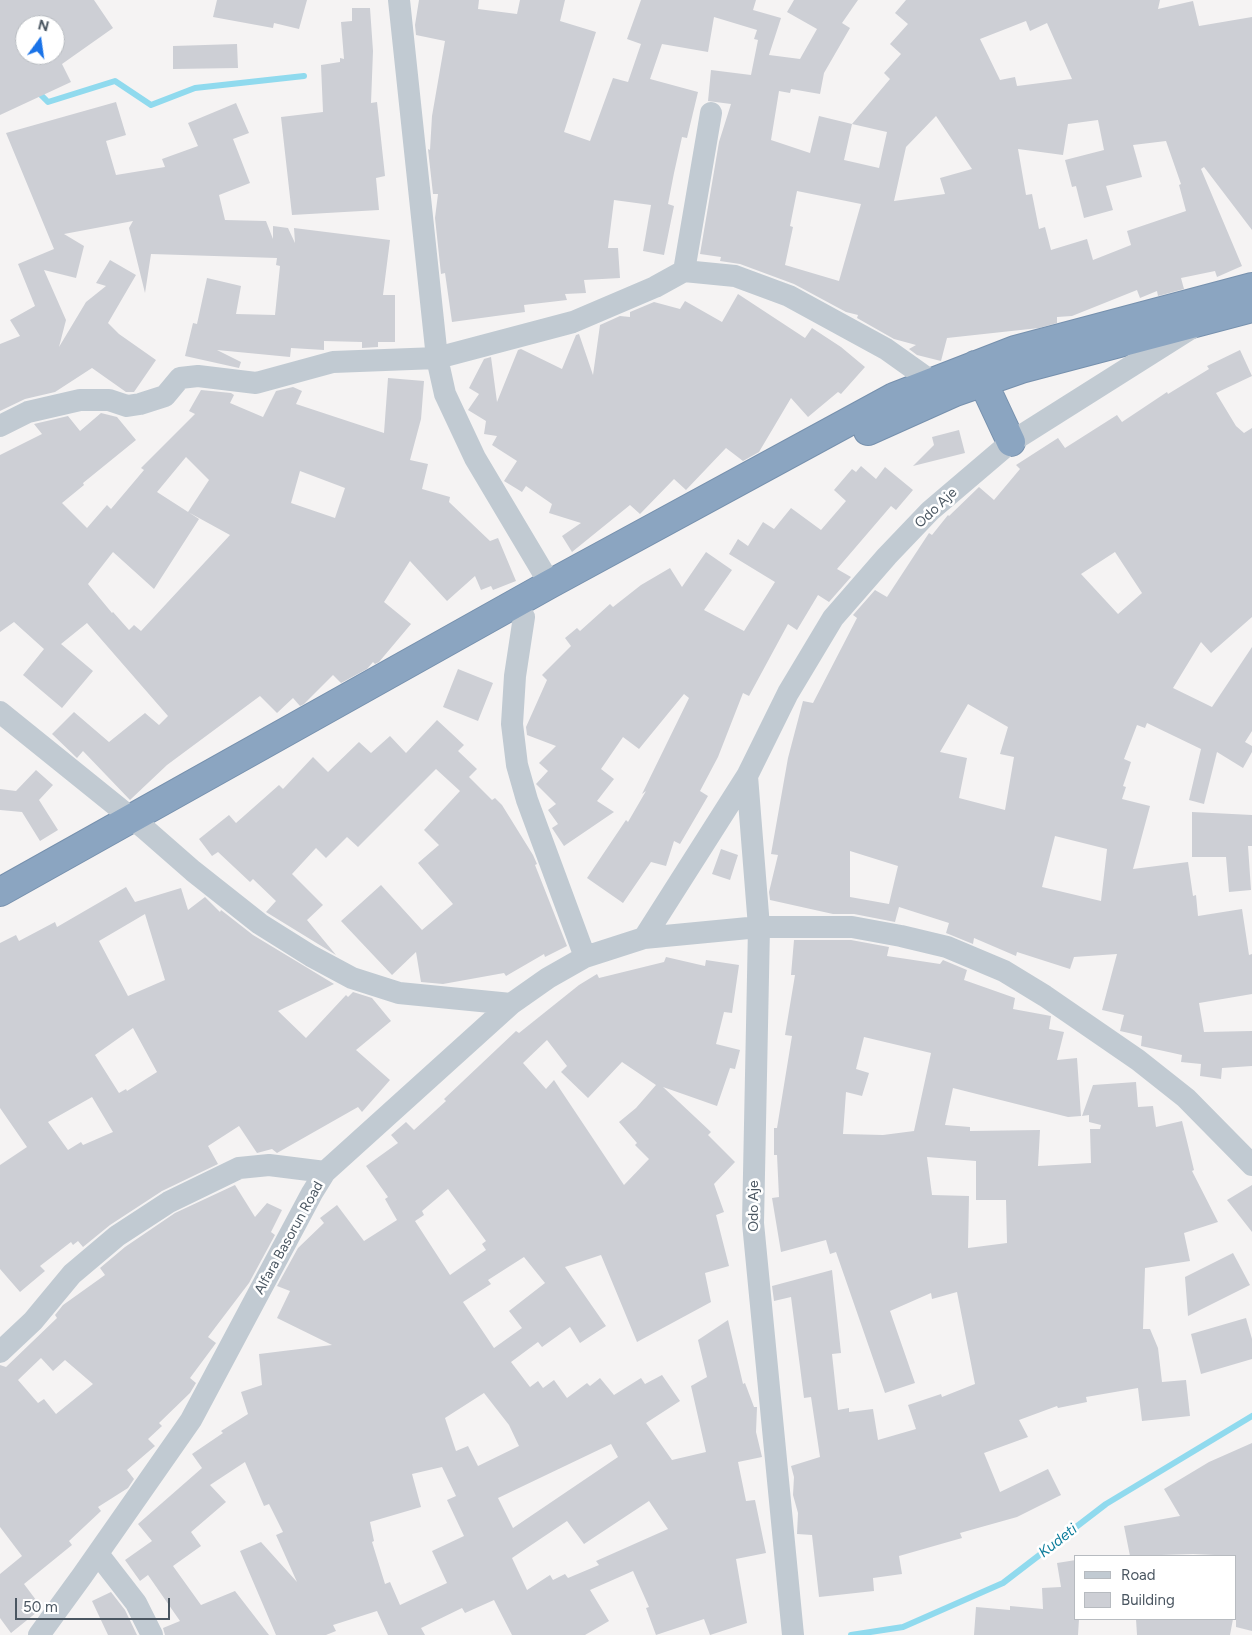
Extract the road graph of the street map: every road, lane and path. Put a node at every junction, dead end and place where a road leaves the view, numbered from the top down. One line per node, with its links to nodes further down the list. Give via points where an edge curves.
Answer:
1 (399, 0): 7 (street)
2 (711, 113): 3 (street)
3 (684, 271): 7 (street, via 573,322); 9 (street, via 735,276 789,296 886,349)
4 (1252, 288): 8 (highway, via 1064,335)
5 (1252, 308): 6 (highway)
6 (1206, 320): 8 (highway, via 1071,354); 11 (street, Odo Aje)
7 (437, 358): 10 (street, via 333,362 256,383 198,376 180,378 165,396 140,404 126,406 109,400 80,400 28,412); 12 (street, via 445,394 475,458)
8 (978, 373): 9 (highway); 11 (highway)
9 (938, 388): 12 (highway, via 842,423); 13 (highway, via 886,422)
10 (0, 426)
11 (1011, 442): 15 (street, Odo Aje, via 930,511 833,618 788,693)
12 (550, 584): 16 (highway)
13 (524, 617): 16 (highway); 21 (street, via 512,724 517,765)
14 (0, 712): 16 (street)
15 (747, 776): 19 (street, Odo Aje); 20 (street, Odo Aje)
16 (138, 823): 17 (highway); 18 (highway); 22 (street, via 193,872 260,924 352,978 399,993)
17 (0, 892)
18 (0, 910)
19 (759, 927): 20 (street, Alfara Basorun Road); 23 (street, Alfara Basorun Road, via 852,927 947,947 1004,971 1068,1012 1171,1086); 27 (street, Odo Aje, via 753,1223)
20 (644, 938): 21 (street, Alfara Basorun Road)
21 (585, 957): 22 (street, Alfara Basorun Road)
22 (511, 1004): 24 (street, Alfara Basorun Road)
23 (1252, 1166)
24 (325, 1172): 25 (street, via 269,1165 239,1168 169,1202 117,1236 72,1274 33,1321); 26 (street, Alfara Basorun Road, via 191,1420)
25 (0, 1352)
26 (98, 1554): 28 (street, Alfara Basorun Road); 29 (street, via 136,1603)
27 (792, 1632)
28 (39, 1635)
29 (152, 1635)

